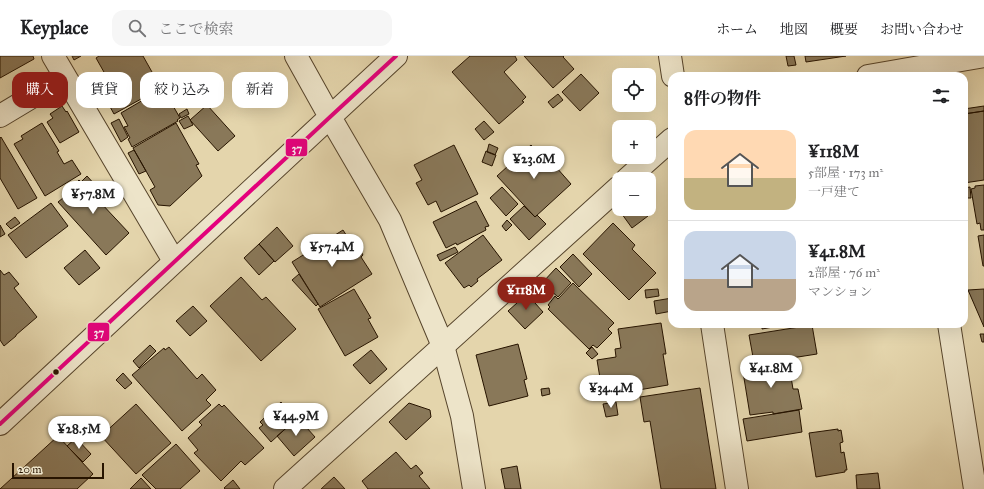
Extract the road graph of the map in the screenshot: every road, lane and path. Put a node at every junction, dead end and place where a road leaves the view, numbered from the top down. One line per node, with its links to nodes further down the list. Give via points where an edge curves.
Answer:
1 (54, 56): 7 (street)
2 (296, 56): 13 (street)
3 (396, 56): 13 (street)
4 (670, 56): 8 (street)
5 (984, 56): 6 (street)
6 (909, 67): 9 (street)
7 (62, 72)
8 (672, 72)
9 (886, 72)
10 (68, 82): 17 (street)
11 (13, 108): 12 (street)
12 (0, 116)
13 (330, 117): 17 (street); 20 (street, via 390,220)
14 (668, 143): 15 (street)
15 (635, 172)
16 (612, 193): 20 (street)
17 (174, 261): 21 (street)
18 (713, 328): 24 (street)
19 (950, 328): 25 (street)
20 (443, 346): 22 (street); 23 (street, via 462,416)
21 (0, 424)
22 (285, 489)
23 (474, 489)
24 (737, 489)
25 (975, 489)

